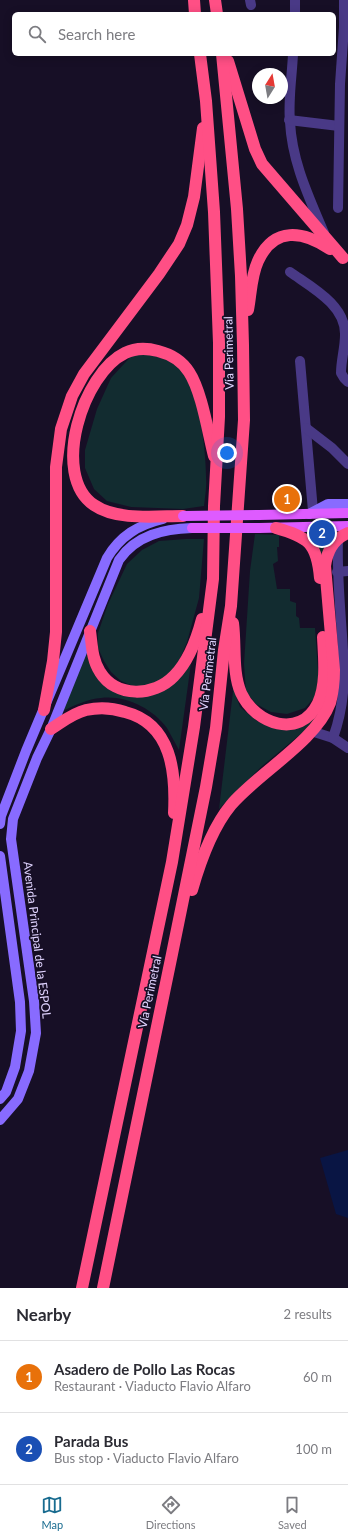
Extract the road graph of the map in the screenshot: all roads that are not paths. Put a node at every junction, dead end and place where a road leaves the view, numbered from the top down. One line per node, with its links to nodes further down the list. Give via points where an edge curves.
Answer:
1 (194, 0): 5 (highway)
2 (215, 0): 6 (highway)
3 (296, 0): 7 (street)
4 (344, 0): 8 (street)
5 (196, 12)
6 (217, 12)
7 (295, 12)
8 (339, 27): 9 (street)
9 (345, 43): 14 (street)
10 (200, 56): 15 (highway, Vía Perimetral)
11 (222, 56): 22 (highway, Vía Perimetral, via 237,209)
12 (226, 56): 19 (highway, via 262,164)
13 (293, 56): 16 (street)
14 (344, 85): 17 (street)
15 (206, 101): 27 (highway, Vía Perimetral, via 214,212 219,343 220,417); 42 (highway, via 194,197 183,235 163,268 84,374 72,396 61,429 56,467 56,632)
16 (289, 120): 17 (street); 19 (street, via 299,172)
17 (339, 126): 18 (street)
18 (338, 208)
19 (327, 239): 20 (highway)
20 (346, 260): 22 (highway, via 318,241 294,234 275,239 267,246 258,261 252,283)
21 (290, 272): 24 (street, via 335,306 342,319 346,334 342,373)
22 (244, 344): 38 (highway, Vía Perimetral, via 244,420)
23 (300, 361): 25 (street)
24 (348, 382)
25 (306, 428): 26 (street); 29 (street)
26 (348, 464)
27 (217, 469): 31 (highway, via 197,390 182,363 166,354 144,349 125,352 107,366 93,385 77,428 73,454 79,485 89,501 109,512 124,515); 37 (highway, Vía Perimetral)
28 (348, 504): 29 (main road, via 328,504)
29 (311, 512): 30 (main road); 31 (main road, bridge)
30 (348, 513)
31 (183, 516): 42 (main road, via 142,526 126,535 113,548 104,564)
32 (348, 526): 33 (main road)
33 (276, 528): 38 (highway, via 307,540 315,552 319,570 324,654 322,686 318,703 302,720 286,724 272,722 256,713 244,698 236,674); 40 (main road, Avenida Principal de la ESPOL, bridge, via 169,530 136,542 119,560)
34 (343, 536): 35 (street); 44 (highway, via 329,548 326,556 333,662 331,699)
35 (337, 572): 36 (street); 39 (street)
36 (348, 572)
37 (213, 579): 40 (highway, via 191,650 178,672 161,687 137,692 126,691 110,683 102,676 97,666); 53 (highway, Vía Perimetral, via 194,727)
38 (232, 606): 54 (highway, Vía Perimetral, via 224,650 216,728)
39 (344, 621): 41 (street)
40 (90, 631): 43 (main road, Avenida Principal de la ESPOL)
41 (346, 667): 46 (street, via 342,709)
42 (44, 710): 45 (main road)
43 (51, 729): 47 (main road, Avenida Principal de la ESPOL); 53 (highway, via 85,710 99,709 129,713 152,727 164,743 173,773 175,788)
44 (311, 731): 46 (street); 54 (highway, via 239,796 224,816 201,863)
45 (31, 738): 47 (main road, via 34,744); 49 (main road)
46 (333, 738): 48 (street)
47 (43, 743): 50 (main road, Avenida Principal de la ESPOL)
48 (348, 748)
49 (10, 791): 50 (main road); 51 (main road)
50 (23, 794): 55 (main road, Avenida Principal de la ESPOL, via 14,819 11,839)
51 (0, 824)
52 (0, 856): 56 (main road, Avenida Principal de la ESPOL)
53 (172, 862): 59 (highway, Vía Perimetral)
54 (172, 954): 60 (highway, Vía Perimetral)
55 (29, 958): 56 (main road); 58 (main road, Avenida Principal de la ESPOL, via 36,1033 29,1071 18,1099)
56 (14, 960): 57 (main road, Avenida Principal de la ESPOL, via 22,1031 15,1067 6,1092)
57 (0, 1099)
58 (0, 1120)
59 (82, 1288)
60 (103, 1288)

